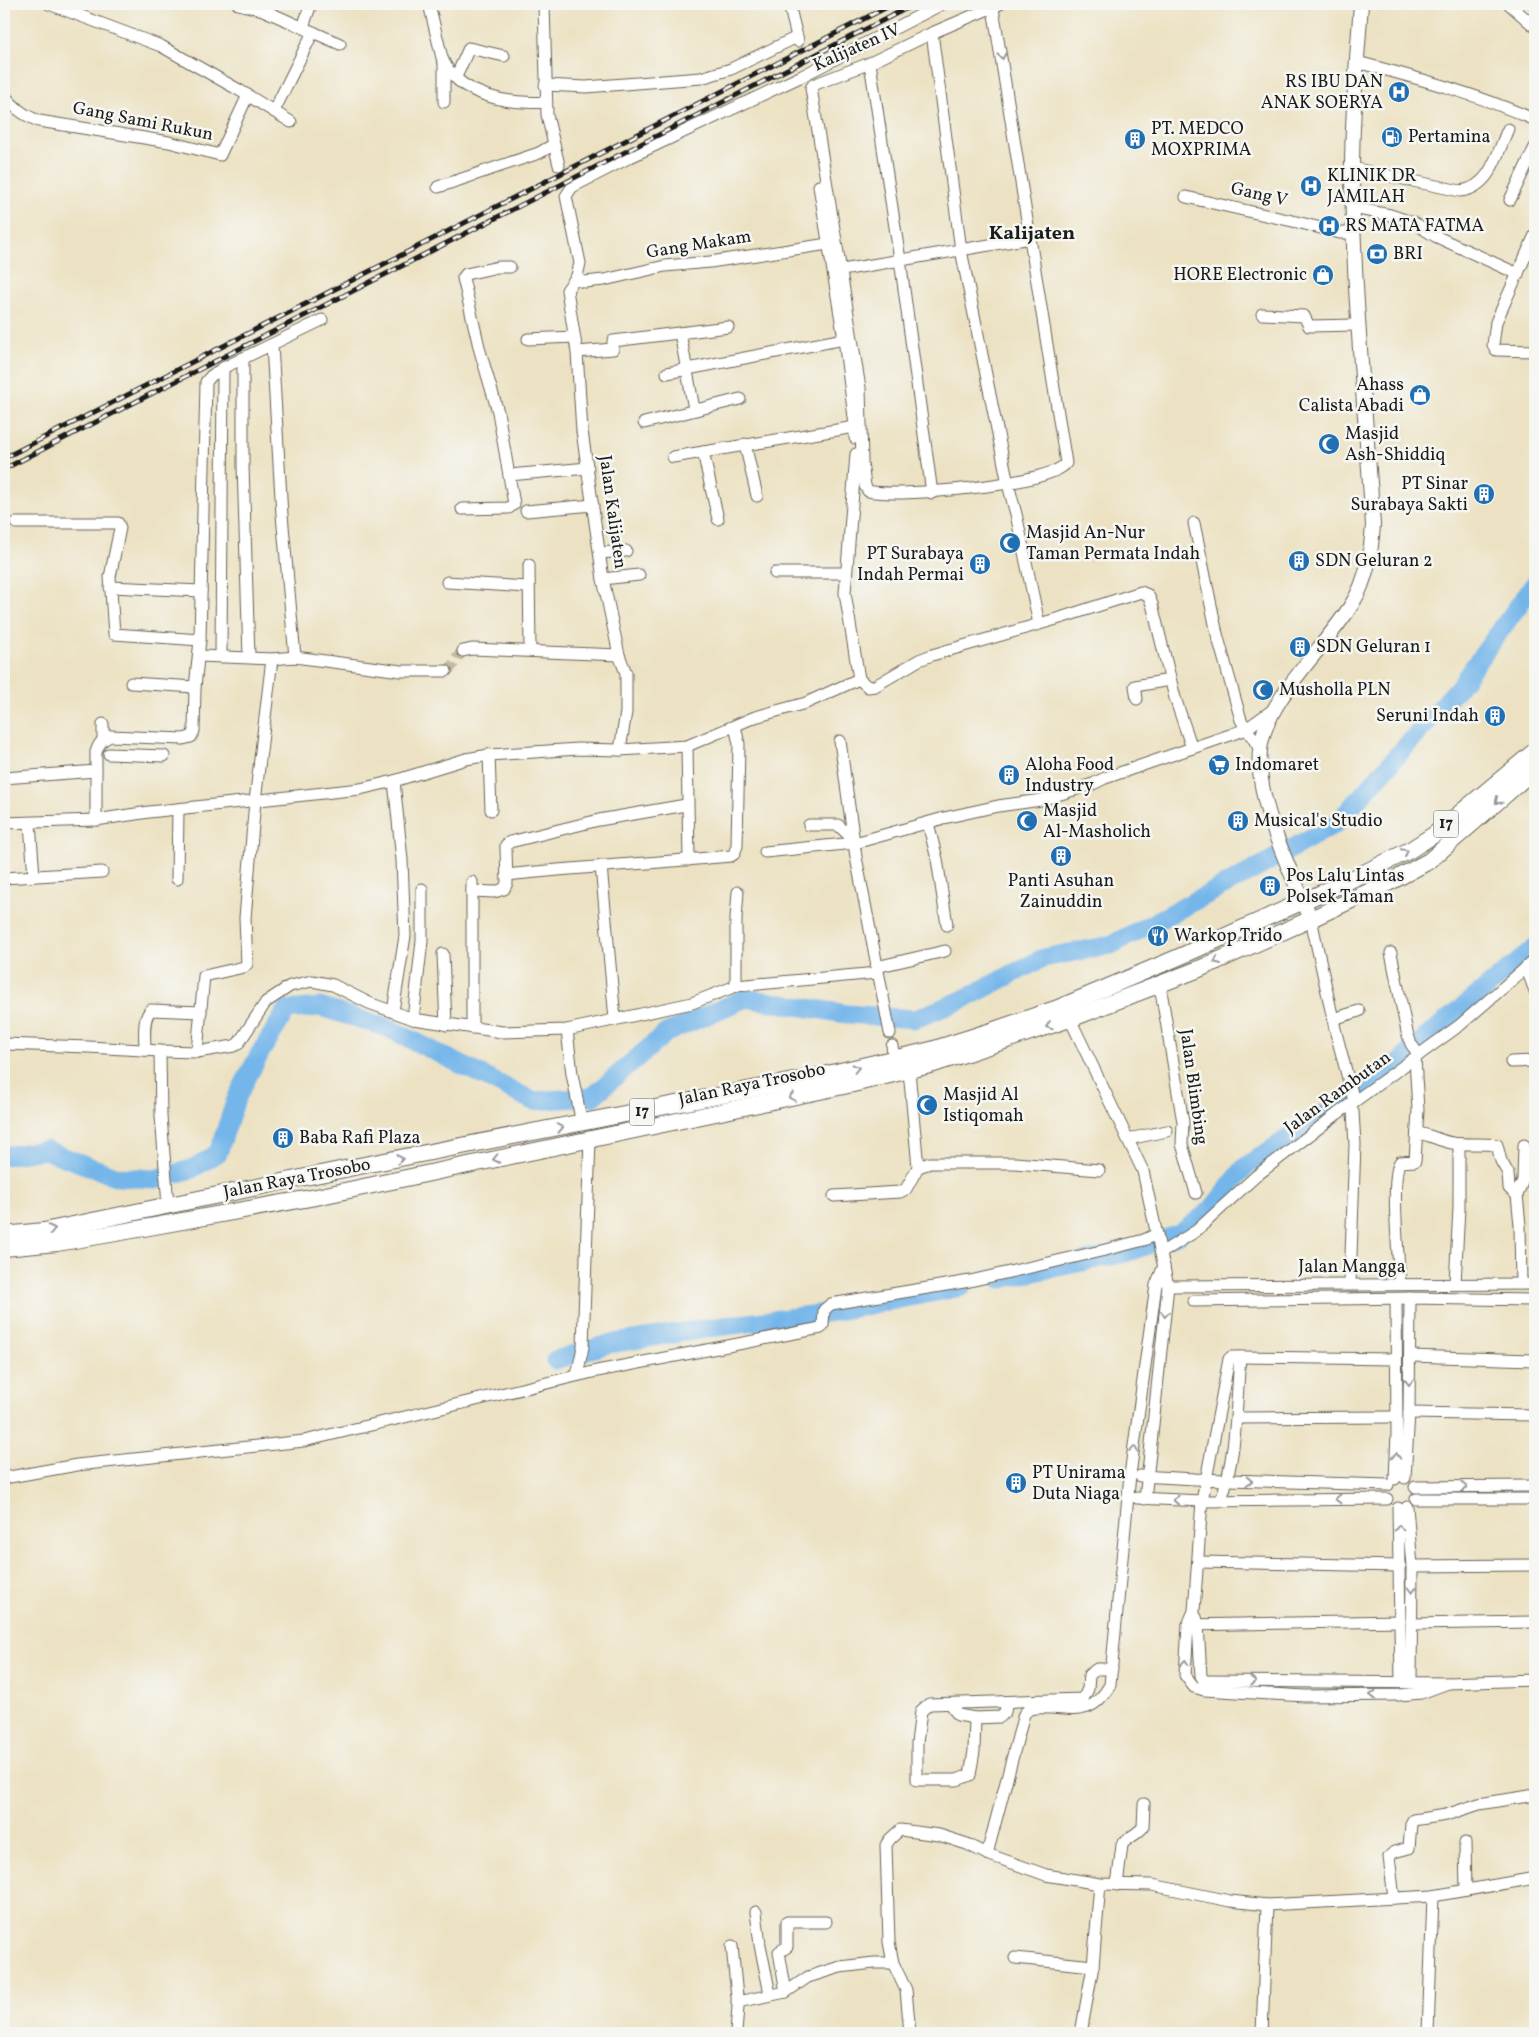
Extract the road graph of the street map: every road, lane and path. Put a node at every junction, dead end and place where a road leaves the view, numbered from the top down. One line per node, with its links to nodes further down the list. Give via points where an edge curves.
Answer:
1 (49, 4): 22 (street, via 161,46)
2 (238, 4): 12 (street, via 263,10)
3 (311, 4): 12 (street)
4 (429, 4): 18 (street)
5 (544, 4): 23 (street, via 546,29)
6 (789, 4): 23 (street, via 797,39 731,69 701,78 586,88)
7 (942, 4): 20 (street, Jalan Kalijaten)
8 (1361, 4): 16 (main road)
9 (1508, 4): 11 (street)
10 (997, 6): 13 (street, Kalijaten IV); 39 (street, one-way to 39)
11 (1535, 27)
12 (308, 30): 14 (street); 25 (street)
13 (932, 33): 17 (street, Kalijaten IV); 41 (street)
14 (340, 44)
15 (504, 56): 19 (street, via 469,48)
16 (1357, 62): 26 (street, via 1441,86); 32 (main road)
17 (870, 63): 42 (street); 44 (street, Kalijaten IV, via 811,88)
18 (444, 65): 19 (street); 24 (street)
19 (458, 72): 23 (street, via 479,93 493,98)
20 (802, 76): 40 (street); 46 (street, Jalan Kalijaten, via 572,187 566,196 580,263)
21 (4, 95): 22 (street, Gang Sami Rukun, via 15,109 40,121 169,142 220,155)
22 (248, 95): 25 (street)
23 (542, 96): 30 (street)
24 (444, 102)
25 (274, 111): 27 (street)
26 (1535, 120)
27 (291, 122)
28 (1508, 129): 32 (street, via 1488,176 1469,190 1460,191)
29 (1535, 147): 35 (street)
30 (546, 149): 31 (street); 33 (street)
31 (559, 165)
32 (1352, 168): 36 (main road)
33 (438, 187)
34 (1186, 197): 37 (street, Gang V, via 1340,233)
35 (1510, 200)
36 (1353, 208): 37 (main road); 45 (street, via 1414,223)
37 (1353, 233): 49 (main road)
38 (1535, 235): 45 (street)
39 (1031, 238): 41 (street); 71 (street, via 1066,463 1059,470)
40 (828, 244): 46 (street, Gang Makam, via 665,266 604,280); 54 (street)
41 (961, 250): 42 (street); 71 (street)
42 (900, 260): 44 (street); 72 (street)
43 (510, 267): 70 (street, via 466,274 463,278 498,412)
44 (842, 270): 72 (street, via 861,398 865,486 873,492)
45 (1518, 274): 56 (street, via 1495,325 1493,347 1496,350)
46 (575, 280): 52 (street, Jalan Kalijaten, via 567,290)
47 (1262, 314): 49 (street, via 1304,316 1309,326)
48 (322, 320): 55 (street)
49 (1357, 325): 107 (main road, via 1373,525 1371,552 1352,604)
50 (728, 327): 51 (street)
51 (680, 332): 57 (street, via 613,341 613,349); 60 (street)
52 (574, 337): 53 (street); 57 (street, Jalan Kalijaten)
53 (528, 339)
54 (844, 339): 60 (street); 65 (street)
55 (272, 345): 58 (street); 99 (street)
56 (1535, 351)
57 (577, 352): 69 (street, Jalan Kalijaten)
58 (243, 358): 59 (street); 98 (street, via 243,465)
59 (223, 368): 90 (street, via 206,382); 97 (street)
60 (687, 370): 61 (street); 63 (street)
61 (667, 373)
62 (740, 399): 63 (street)
63 (694, 409): 64 (street)
64 (644, 423)
65 (855, 427): 66 (street); 84 (street, via 856,458)
66 (745, 444): 67 (street); 73 (street)
67 (703, 452): 68 (street); 77 (street)
68 (674, 457)
69 (588, 468): 70 (street); 74 (street, Jalan Kalijaten)
70 (509, 475): 75 (street, via 514,504 511,507)
71 (1008, 484): 72 (street); 91 (street)
72 (932, 493)
73 (757, 496)
74 (593, 505): 76 (street); 81 (street, Jalan Kalijaten)
75 (462, 510)
76 (526, 511)
77 (718, 519)
78 (16, 523): 88 (street, via 118,523 120,528)
79 (1194, 524): 110 (street, via 1217,634)
80 (626, 551): 81 (street)
81 (600, 553): 86 (street, Jalan Kalijaten)
82 (529, 565): 89 (street)
83 (775, 573): 84 (street)
84 (846, 573): 102 (street, via 846,600)
85 (639, 575): 86 (street)
86 (604, 579): 95 (street, Jalan Kalijaten)
87 (447, 582): 89 (street)
88 (110, 587): 90 (street); 92 (street, via 114,634)
89 (528, 587): 94 (street)
90 (201, 591): 92 (street)
91 (1039, 624): 102 (street, via 932,655 875,686 865,686); 103 (street, via 1134,593 1147,594)
92 (200, 640): 96 (street)
93 (464, 651): 94 (street)
94 (530, 651): 95 (street)
95 (620, 655): 117 (street, Jalan Kalijaten, via 626,673 626,712)
96 (199, 656): 97 (street); 105 (street)
97 (221, 657): 98 (street)
98 (250, 657): 100 (street)
99 (295, 657): 100 (street); 101 (street, via 401,671)
100 (272, 659): 126 (street)
101 (446, 671)
102 (859, 678): 109 (street, via 806,703)
103 (1170, 680): 106 (street, via 1135,686); 115 (street)
104 (131, 683): 105 (street)
105 (195, 688): 111 (street, via 194,731 191,737)
106 (1136, 699)
107 (1274, 708): 110 (street); 116 (main road)
108 (103, 724): 112 (street)
109 (739, 724): 114 (street); 137 (street, via 736,849 730,856)
110 (1246, 729): 115 (street); 116 (street)
111 (119, 736): 112 (street); 119 (street)
112 (103, 739): 122 (street, via 96,752)
113 (840, 741): 135 (street)
114 (687, 746): 117 (street); 127 (street)
115 (1192, 748): 131 (street, via 1041,800 998,806)
116 (1260, 749): 146 (main road, via 1262,781 1278,839)
117 (620, 750): 120 (street, via 578,749)
118 (1535, 751): 146 (highway, 17, one-way to 118, via 1410,850)
119 (109, 754): 121 (street); 122 (street)
120 (489, 755): 125 (street); 129 (street)
121 (164, 756)
122 (96, 766): 124 (street); 130 (street)
123 (1535, 769): 147 (highway, 17, one-way to 147, via 1429,861)
124 (4, 778)
125 (394, 781): 126 (street, via 360,789); 157 (street, via 405,936)
126 (255, 801): 128 (street); 159 (street, via 245,918 247,964 204,976)
127 (686, 805): 137 (street); 140 (street, via 599,820 510,842 506,845)
128 (178, 809): 130 (street); 143 (street)
129 (491, 810)
130 (96, 820): 133 (street)
131 (928, 823): 135 (street); 148 (street)
132 (4, 824): 133 (street)
133 (30, 824): 141 (street)
134 (809, 825): 135 (street, via 838,826)
135 (855, 842): 136 (street); 153 (street)
136 (765, 852)
137 (689, 860): 138 (street)
138 (601, 866): 140 (street); 161 (street)
139 (102, 872): 141 (street)
140 (507, 874): 165 (street, via 506,886 501,891 472,886)
141 (34, 876): 142 (street)
142 (4, 878)
143 (177, 879)
144 (422, 889): 160 (street, via 422,941)
145 (738, 892): 154 (street, via 736,918)
146 (1303, 901): 147 (main road); 177 (highway, Jalan Raya Trosobo / 17, one-way to 146, via 819,1076 892,1053 931,1050 1058,1008)
147 (1311, 919): 155 (highway, Jalan Raya Trosobo / 17, one-way to 155); 163 (street)
148 (947, 925)
149 (945, 951): 153 (street)
150 (1391, 953): 172 (street, via 1407,1032)
151 (443, 954): 164 (street)
152 (1531, 964): 156 (street); 172 (street, Jalan Rambutan, via 1460,1025)
153 (877, 970): 154 (street); 167 (street)
154 (741, 985): 161 (street, via 692,1003)
155 (1160, 985): 162 (highway, Jalan Raya Trosobo / 17); 189 (street, Jalan Blimbing, via 1183,1122 1182,1144)
156 (1535, 990)
157 (393, 1011): 160 (street); 171 (street, via 333,985 312,981 290,986 266,1002 238,1044)
158 (1360, 1011): 163 (street)
159 (200, 1012): 169 (street, via 151,1010 145,1027); 171 (street)
160 (413, 1019): 164 (street)
161 (615, 1019): 166 (street)
162 (1070, 1019): 175 (highway, Jalan Raya Trosobo / 17, one-way to 175, via 976,1052); 181 (street)
163 (1333, 1019): 176 (street)
164 (446, 1024): 165 (street)
165 (472, 1028): 166 (street, via 502,1032)
166 (567, 1030): 177 (street)
167 (890, 1031)
168 (4, 1044): 169 (street)
169 (145, 1050): 170 (street)
170 (160, 1051): 171 (street); 193 (street)
171 (197, 1052)
172 (1415, 1052): 176 (street, Jalan Rambutan); 179 (street)
173 (1535, 1061): 174 (street)
174 (1511, 1062)
175 (909, 1071): 180 (highway, Jalan Raya Trosobo / 17, one-way to 180); 184 (street)
176 (1352, 1099): 195 (street, Jalan Rambutan, via 1256,1176 1196,1231); 198 (street, via 1355,1144)
177 (581, 1118): 186 (highway, Jalan Raya Trosobo / 17, one-way to 177)
178 (1167, 1131): 181 (street)
179 (1417, 1133): 182 (street); 199 (street, via 1415,1161 1400,1162 1397,1167)
180 (590, 1139): 188 (highway, Jalan Raya Trosobo / 17, one-way to 188); 212 (street, via 583,1347)
181 (1128, 1139): 195 (street, via 1142,1171)
182 (1459, 1144): 190 (street, via 1497,1145 1508,1173 1509,1188); 200 (street)
183 (1524, 1145): 190 (street, via 1523,1180)
184 (918, 1167): 185 (street, via 930,1163 1015,1163); 191 (street, via 906,1188 900,1192)
185 (1099, 1170)
186 (329, 1173): 187 (highway, Jalan Raya Trosobo / 17); 188 (highway, via 326,1180)
187 (311, 1176): 192 (highway, via 317,1182); 193 (highway, Jalan Raya Trosobo / 17)
188 (333, 1193): 192 (highway, Jalan Raya Trosobo / 17)
189 (1196, 1193)
190 (1517, 1195): 201 (street)
191 (834, 1196)
192 (316, 1197): 196 (highway, Jalan Raya Trosobo / 17, via 58,1243)
193 (168, 1199): 194 (highway, Jalan Raya Trosobo / 17, one-way to 193, via 44,1231)
194 (4, 1235)
195 (1159, 1242): 197 (street); 212 (street, Jalan Rambutan, via 1144,1240 970,1281 831,1304 821,1328)
196 (4, 1248)
197 (1164, 1266): 203 (street); 217 (street, one-way to 197, via 1146,1316)
198 (1350, 1284): 199 (street, Jalan Mangga); 203 (street, Jalan Mangga)
199 (1400, 1284): 200 (street, Jalan Mangga)
200 (1455, 1284): 201 (street, Jalan Mangga)
201 (1522, 1284): 202 (street, Jalan Mangga)
202 (1535, 1284)
203 (1168, 1286): 218 (street, one-way to 218)
204 (1410, 1298): 205 (street); 206 (street); 208 (street)
205 (1396, 1299): 207 (street); 210 (street)
206 (1535, 1300)
207 (1194, 1301)
208 (1410, 1356): 211 (street); 213 (street, one-way to 213)
209 (1240, 1357): 210 (street); 216 (street); 220 (street, via 1228,1359)
210 (1396, 1359): 215 (street)
211 (1535, 1360)
212 (577, 1375): 219 (street, via 304,1441 77,1465)
213 (1409, 1413): 214 (street); 222 (street)
214 (1535, 1415)
215 (1396, 1416): 216 (street); 222 (street, one-way to 215)
216 (1237, 1418): 221 (street)
217 (1130, 1475): 218 (street); 224 (street)
218 (1146, 1476): 220 (street); 226 (street)
219 (4, 1478)
220 (1207, 1480): 221 (street); 230 (street)
221 (1228, 1480): 222 (street, one-way to 222); 228 (street)
222 (1396, 1481): 227 (street, via 1386,1494); 229 (street, via 1409,1480)
223 (1535, 1486): 229 (street, one-way to 223)
224 (1128, 1498): 226 (street); 237 (street)
225 (1535, 1498): 229 (street)
226 (1145, 1499): 230 (street, one-way to 226)
227 (1387, 1499): 228 (street, one-way to 228); 229 (street, via 1393,1506)
228 (1222, 1500): 230 (street)
229 (1409, 1500): 233 (street)
230 (1202, 1501): 231 (street)
231 (1198, 1562): 233 (street); 236 (street)
232 (1535, 1564): 233 (street)
233 (1406, 1566): 234 (street)
234 (1406, 1622): 235 (street); 236 (street); 240 (street)
235 (1535, 1622)
236 (1193, 1624): 239 (street); 239 (street, one-way to 236, via 1194,1687 1185,1675)
237 (1112, 1669): 241 (street, via 1097,1669 1089,1675 1083,1699); 247 (street, via 1110,1685 1094,1705 1075,1710 1036,1708 1024,1714)
238 (1535, 1680): 240 (street)
239 (1204, 1685): 240 (street, one-way to 240); 240 (street, one-way to 239, via 1305,1696)
240 (1414, 1685)
241 (1007, 1702): 242 (street); 243 (street, via 1000,1717)
242 (951, 1704): 243 (street, via 958,1714); 243 (street, via 929,1704 921,1711 917,1780 957,1780 970,1775)
243 (975, 1718)
244 (1535, 1795): 253 (street, via 1413,1820 1409,1848 1394,1852 1389,1857)
245 (1144, 1804): 250 (street, via 1143,1827 1122,1845)
246 (1465, 1843): 251 (street)
247 (987, 1854): 249 (street, via 1046,1875); 259 (street, via 939,1835 900,1830 890,1839 886,1845 886,1870)
248 (1535, 1878): 251 (street)
249 (1100, 1884): 250 (street); 260 (street)
250 (1117, 1885): 254 (street, via 1152,1885)
251 (1466, 1890): 252 (street)
252 (1433, 1896): 253 (street); 268 (street)
253 (1394, 1898): 254 (street)
254 (1267, 1905): 267 (street)
255 (756, 1912): 262 (street)
256 (826, 1922): 261 (street, via 787,1922 786,1947 780,1952)
257 (732, 1946): 263 (street)
258 (1015, 1958): 260 (street)
259 (893, 1963): 261 (street, via 840,1967 808,1977); 265 (street, via 906,1990)
260 (1093, 1966): 266 (street)
261 (786, 1992): 262 (street)
262 (770, 1994): 263 (street)
263 (737, 2002): 264 (street)
264 (736, 2033)
265 (910, 2033)
266 (1080, 2033)
267 (1262, 2033)
268 (1428, 2033)

